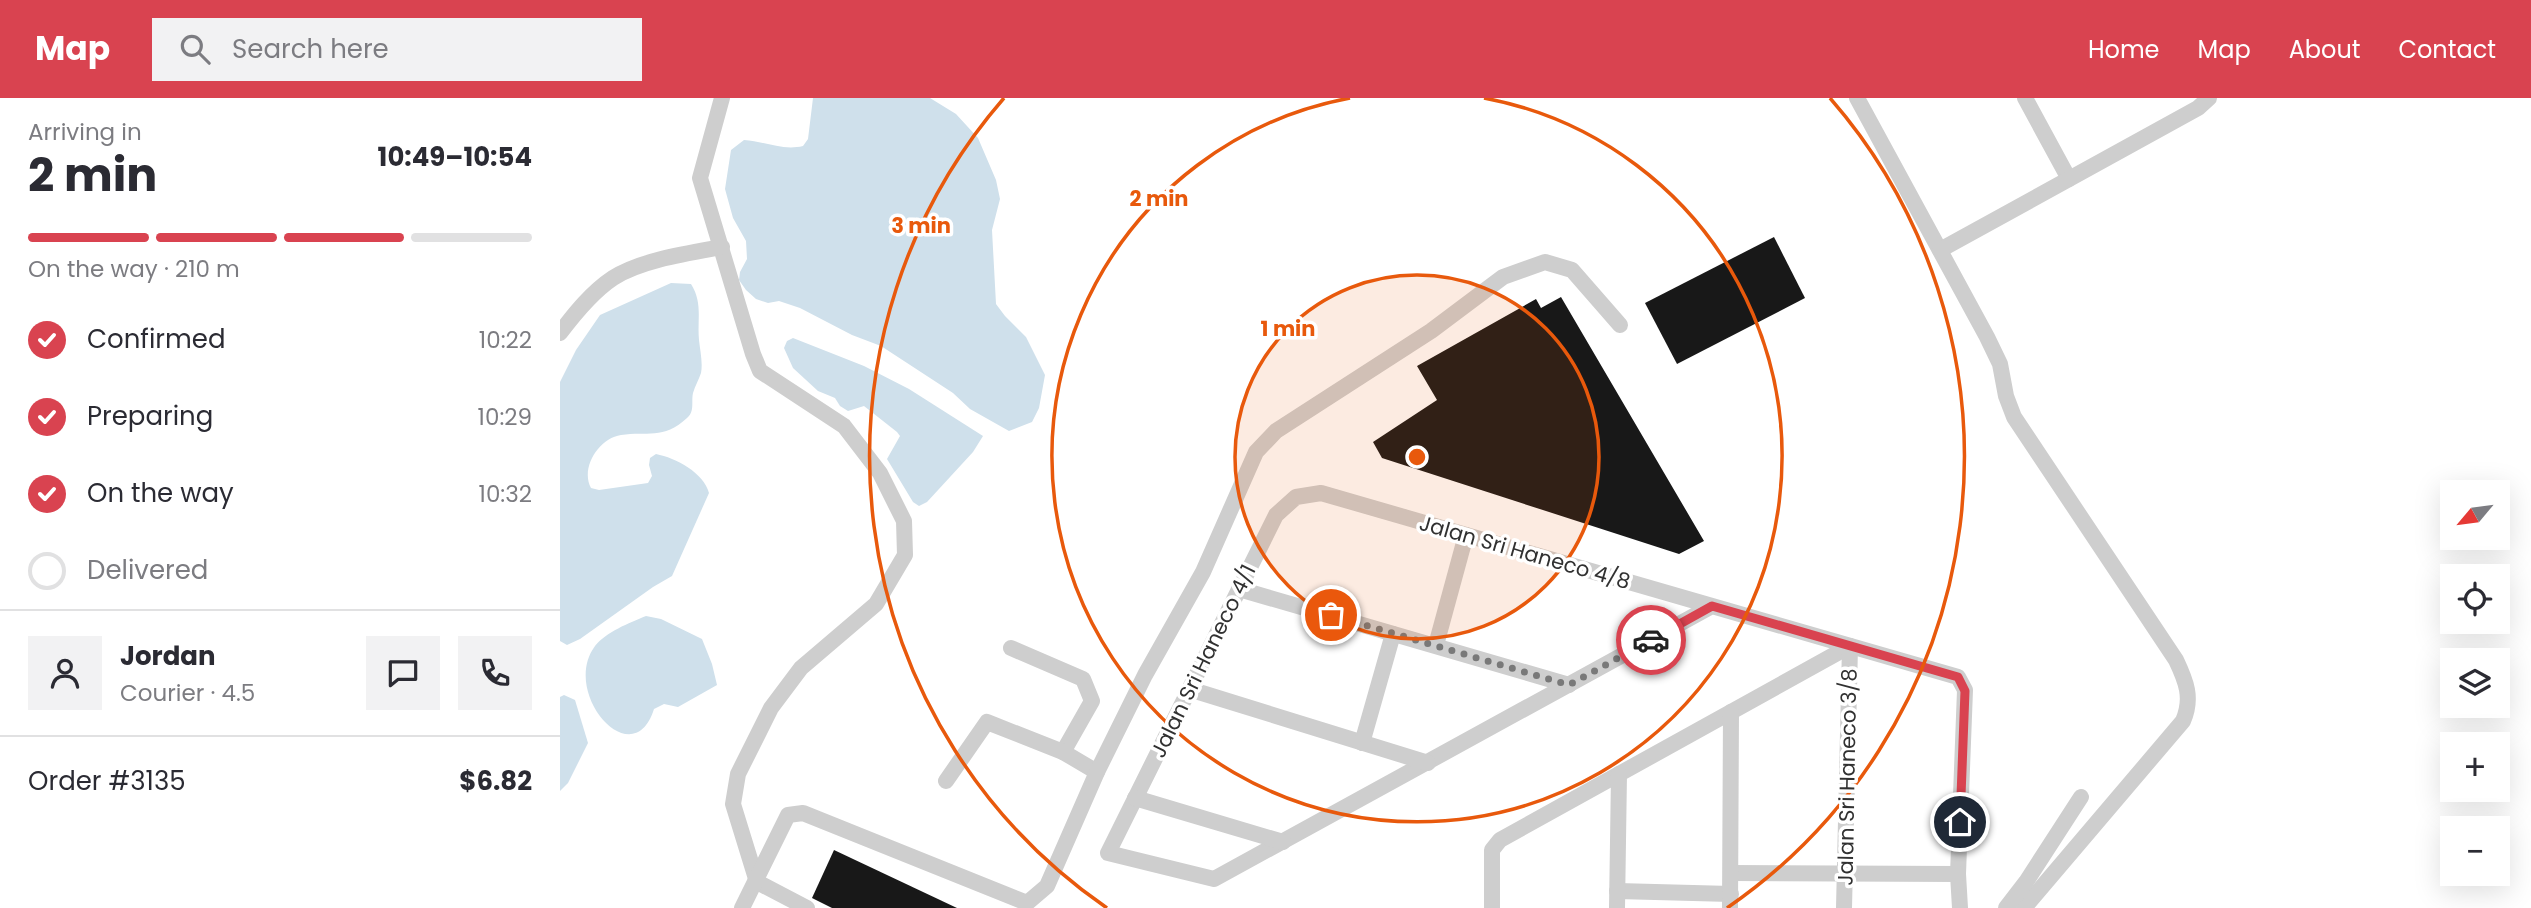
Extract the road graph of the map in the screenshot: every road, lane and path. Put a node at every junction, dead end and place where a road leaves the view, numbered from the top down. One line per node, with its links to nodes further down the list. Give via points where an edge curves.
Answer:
1 (722, 98): 6 (street, via 701,178)
2 (1857, 98): 7 (street)
3 (2025, 98): 5 (street)
4 (2209, 98): 5 (street, via 2199,108)
5 (2069, 179): 7 (street)
6 (722, 247): 9 (street, via 663,258 613,278); 33 (street, via 760,371 844,426 880,473 904,521 905,555 876,604 801,668 771,708 738,774 733,804)
7 (1940, 250): 43 (street, via 2000,364 2014,417 2188,684 2189,707 2183,721)
8 (1620, 325): 24 (street, via 1572,270 1545,262 1503,277 1430,331 1276,430 1256,452 1203,572)
9 (560, 332)
10 (1321, 493): 11 (street, Jalan Sri Haneco 4/8); 12 (street, Jalan Sri Haneco 4/1, via 1296,497 1276,515)
11 (1466, 535): 13 (street, Jalan Sri Haneco 4/8); 15 (street)
12 (1239, 589): 14 (street); 19 (street, Jalan Sri Haneco 4/1)
13 (1712, 606): 16 (street, Jalan Sri Haneco 4/8); 18 (street)
14 (1393, 634): 15 (street); 21 (street)
15 (1436, 645): 18 (street)
16 (1850, 646): 20 (street); 31 (street, Jalan Sri Haneco 3/8); 32 (street, Jalan Sri Haneco 4/8, via 1958,677 1965,691)
17 (1011, 648): 22 (street, via 1083,679 1092,701)
18 (1569, 685): 23 (street)
19 (1189, 689): 21 (street); 28 (street, Jalan Sri Haneco 4/1)
20 (1731, 712): 25 (street); 30 (street)
21 (1362, 743): 23 (street)
22 (1063, 752): 24 (street); 26 (street, via 987,722)
23 (1427, 763): 29 (street)
24 (1097, 772): 33 (street, via 1047,886 1027,903 803,813 788,815)
25 (1619, 774): 34 (street); 39 (street, via 1500,840 1492,850)
26 (946, 781)
27 (2081, 797): 42 (street)
28 (1135, 798): 29 (street); 29 (street, Jalan Sri Haneco 4/1, via 1108,853 1214,879)
29 (1283, 842)
30 (1731, 873): 31 (street); 36 (street)
31 (1845, 873): 32 (street); 40 (street, Jalan Sri Haneco 3/8)
32 (1958, 874): 41 (street, Jalan Sri Haneco 4/8)
33 (757, 882): 35 (street); 37 (street)
34 (1617, 900): 36 (street)
35 (778, 901): 38 (street)
36 (1730, 901)
37 (742, 908)
38 (807, 908)
39 (1492, 908)
40 (1844, 908)
41 (1960, 908)
42 (2006, 908)
43 (2024, 908)

